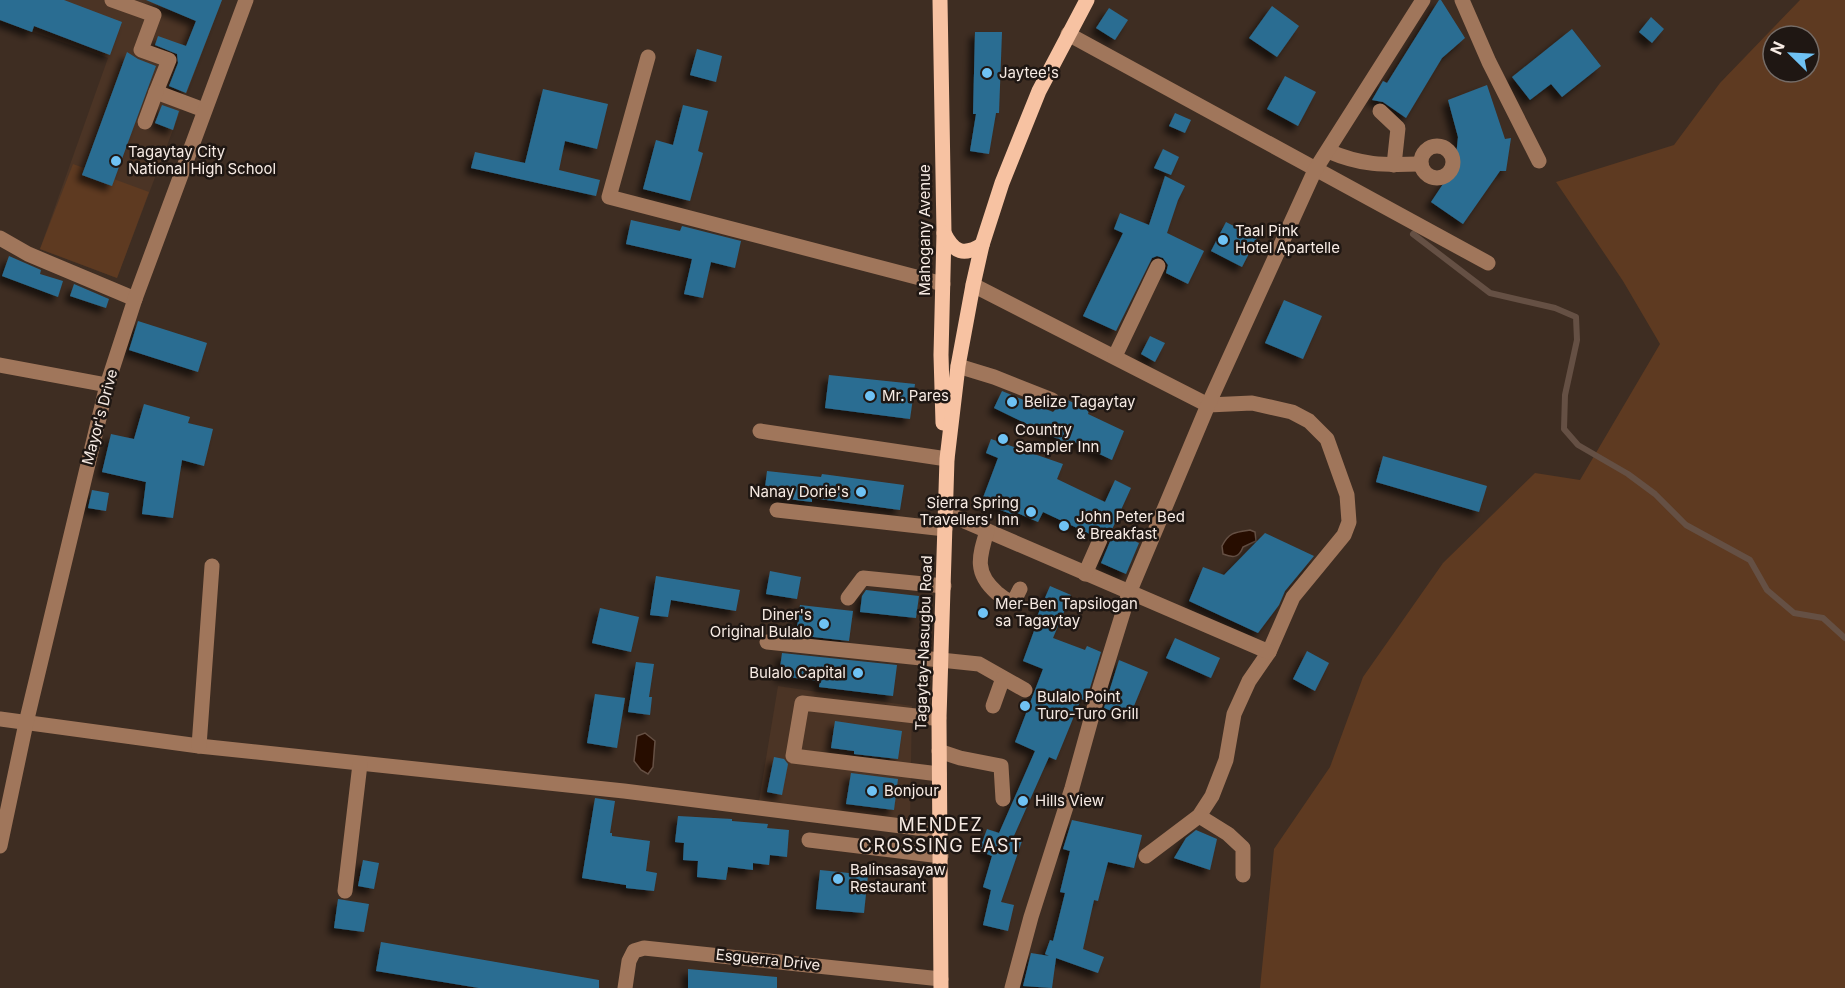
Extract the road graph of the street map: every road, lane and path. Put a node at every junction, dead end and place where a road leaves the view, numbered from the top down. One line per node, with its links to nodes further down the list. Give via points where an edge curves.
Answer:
1 (112, 0): 9 (street, via 154,15 141,50 169,60)
2 (246, 0): 10 (street, Mayor's Drive)
3 (940, 0): 18 (main road, Mahogany Avenue)
4 (1087, 0): 7 (main road, Tagaytay-Nasugbu Road)
5 (1423, 0): 13 (street)
6 (1462, 0): 14 (street)
7 (1068, 34): 17 (street); 20 (main road, Tagaytay-Nasugbu Road, via 1018,139)
8 (648, 57): 23 (street, via 609,197)
9 (156, 92): 10 (street); 12 (street)
10 (204, 110): 25 (street, Mayor's Drive)
11 (1380, 111): 16 (street, via 1398,128)
12 (145, 122)
13 (1328, 151): 16 (street, via 1365,164); 17 (street)
14 (1539, 161)
15 (1421, 164): 16 (street)
16 (1394, 165)
17 (1315, 170): 21 (street); 31 (street)
18 (944, 233): 20 (main road, via 955,249 964,252); 23 (main road, Mahogany Avenue)
19 (0, 238): 25 (street, via 28,254)
20 (982, 245): 24 (main road, Tagaytay-Nasugbu Road)
21 (1488, 263)
22 (1158, 266): 26 (street)
23 (943, 284): 33 (main road, Mahogany Avenue, via 942,414)
24 (973, 285): 26 (street); 28 (main road, Tagaytay-Nasugbu Road)
25 (135, 299): 29 (street, Mayor's Drive)
26 (1115, 356): 31 (street)
27 (0, 365): 29 (street)
28 (958, 366): 30 (street); 33 (main road, Tagaytay-Nasugbu Road)
29 (107, 385): 53 (street, Mayor's Drive)
30 (1052, 400)
31 (1208, 405): 43 (street); 46 (street, via 1252,403 1292,412 1309,421 1327,439 1347,495 1349,522 1344,535 1293,597)
32 (760, 431): 33 (street)
33 (947, 459): 35 (main road, Tagaytay-Nasugbu Road)
34 (777, 510): 36 (street)
35 (946, 513): 36 (main road, Tagaytay-Nasugbu Road); 37 (street)
36 (945, 529): 41 (main road, Tagaytay-Nasugbu Road)
37 (987, 531): 40 (street); 42 (street, via 979,557 981,574 1006,600 1014,601)
38 (1100, 540): 40 (street)
39 (212, 566): 54 (street)
40 (1085, 574): 43 (street)
41 (944, 586): 44 (street, via 863,578); 47 (main road, Tagaytay-Nasugbu Road)
42 (1020, 589)
43 (1129, 593): 46 (street); 69 (street)
44 (848, 598)
45 (768, 642): 47 (street)
46 (1269, 652): 59 (street, via 1249,681 1234,714 1226,760 1212,796)
47 (941, 661): 48 (street, via 979,664); 51 (main road, Tagaytay-Nasugbu Road)
48 (1003, 678): 49 (street); 50 (street)
49 (1025, 690)
50 (993, 706)
51 (939, 718): 55 (main road, Tagaytay-Nasugbu Road); 57 (street, via 802,702 794,756)
52 (0, 719): 53 (street)
53 (26, 723): 54 (street); 62 (street, Mayor's Drive)
54 (199, 746): 56 (street)
55 (939, 751): 57 (main road, Tagaytay-Nasugbu Road); 58 (street, via 1001,766)
56 (360, 764): 60 (street, via 624,791); 66 (street)
57 (939, 774): 60 (main road, Tagaytay-Nasugbu Road)
58 (1003, 799)
59 (1199, 816): 64 (street); 65 (street, via 1243,848)
60 (941, 831): 63 (main road, Tagaytay-Nasugbu Road)
61 (809, 840): 63 (street)
62 (0, 846)
63 (941, 856): 67 (main road, Tagaytay-Nasugbu Road)
64 (1146, 856)
65 (1243, 875)
66 (345, 891)
67 (941, 984): 68 (street, Esguerra Drive, via 644,948 634,951 629,961)
68 (625, 988)
69 (1012, 988)

